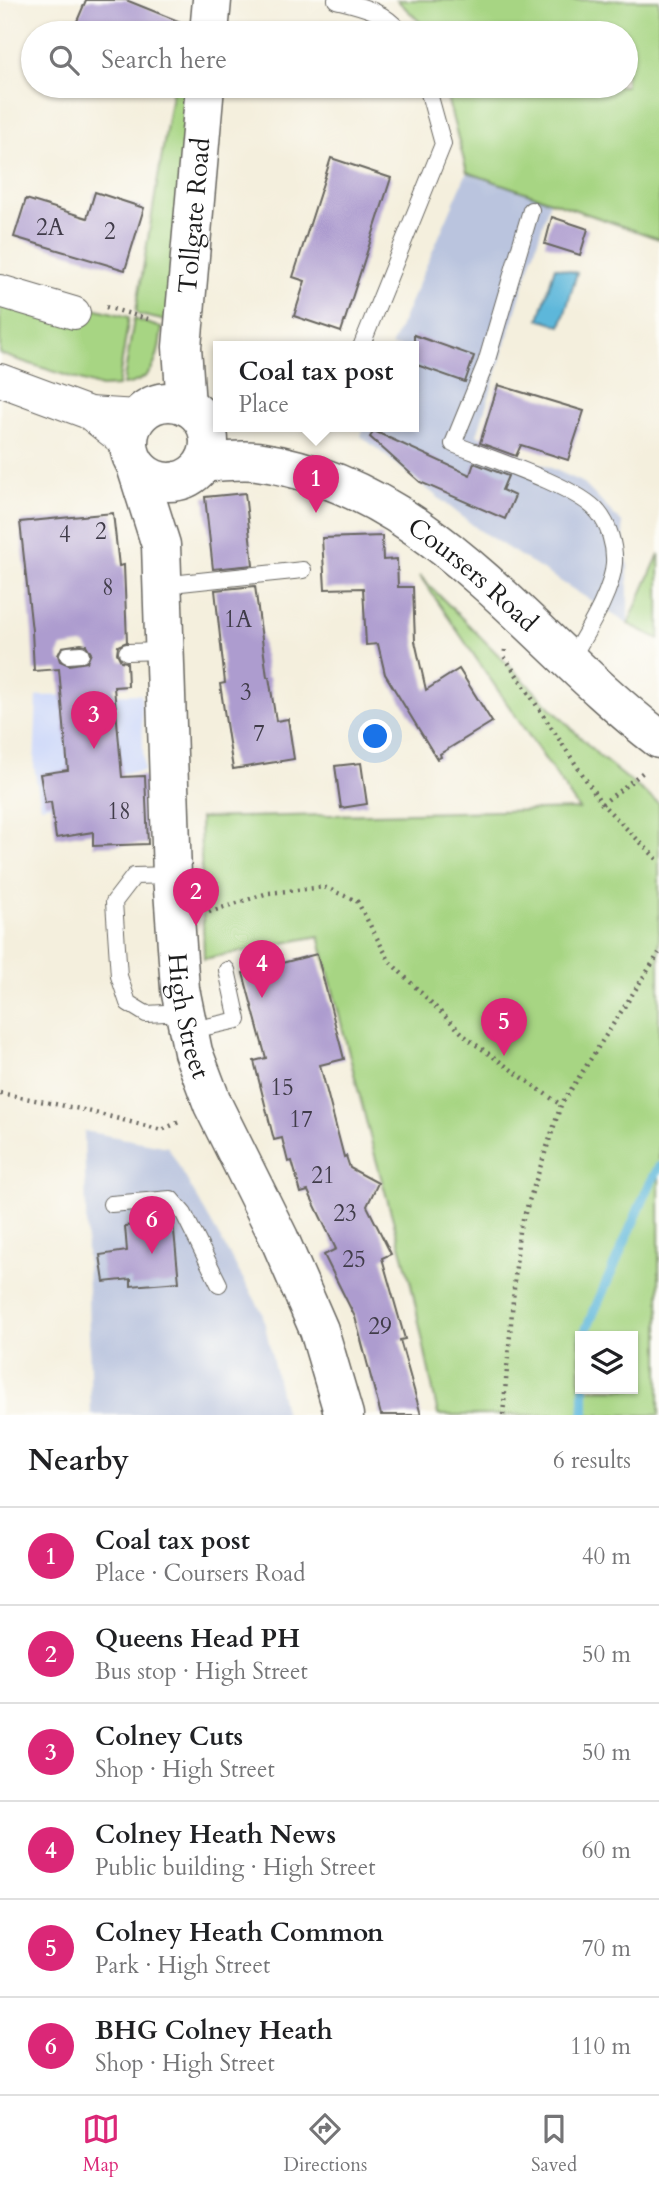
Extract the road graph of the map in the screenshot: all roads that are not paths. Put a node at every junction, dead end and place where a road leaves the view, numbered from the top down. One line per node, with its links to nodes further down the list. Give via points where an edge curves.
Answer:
1 (212, 0): 3 (street)
2 (336, 0): 4 (lane, via 370,9)
3 (210, 21)
4 (392, 21)
5 (204, 98): 12 (street, Tollgate Road, via 183,338)
6 (430, 98): 10 (lane, via 443,144)
7 (531, 210): 20 (lane, via 486,363 453,444 570,491 598,511 611,536 614,563 604,599)
8 (0, 291): 9 (street)
9 (74, 313)
10 (363, 341)
11 (0, 380): 12 (street, via 89,413)
12 (158, 426): 13 (street, Coursers Road); 14 (street, High Street, via 209,436 208,450); 14 (street, Coursers Road, via 151,479 165,482); 15 (street, High Street)
13 (256, 461): 14 (street, Coursers Road); 20 (street, Coursers Road, via 310,473 362,493 410,522 450,550)
14 (192, 471): 15 (street, High Street)
15 (161, 545): 17 (street, High Street)
16 (303, 570): 17 (lane)
17 (162, 585): 18 (street, High Street)
18 (165, 651): 19 (lane); 22 (street, High Street)
19 (127, 652)
20 (570, 661): 21 (street, Coursers Road, via 607,696)
21 (654, 753)
22 (172, 875): 24 (street, High Street); 24 (lane, via 134,876 114,902 119,976 128,1003 146,1014)
23 (227, 970): 24 (lane, via 238,1020)
24 (186, 1022): 27 (street, High Street, via 213,1105 320,1330)
25 (111, 1204): 26 (lane, via 171,1199 184,1214)
26 (219, 1284)
27 (344, 1415)

